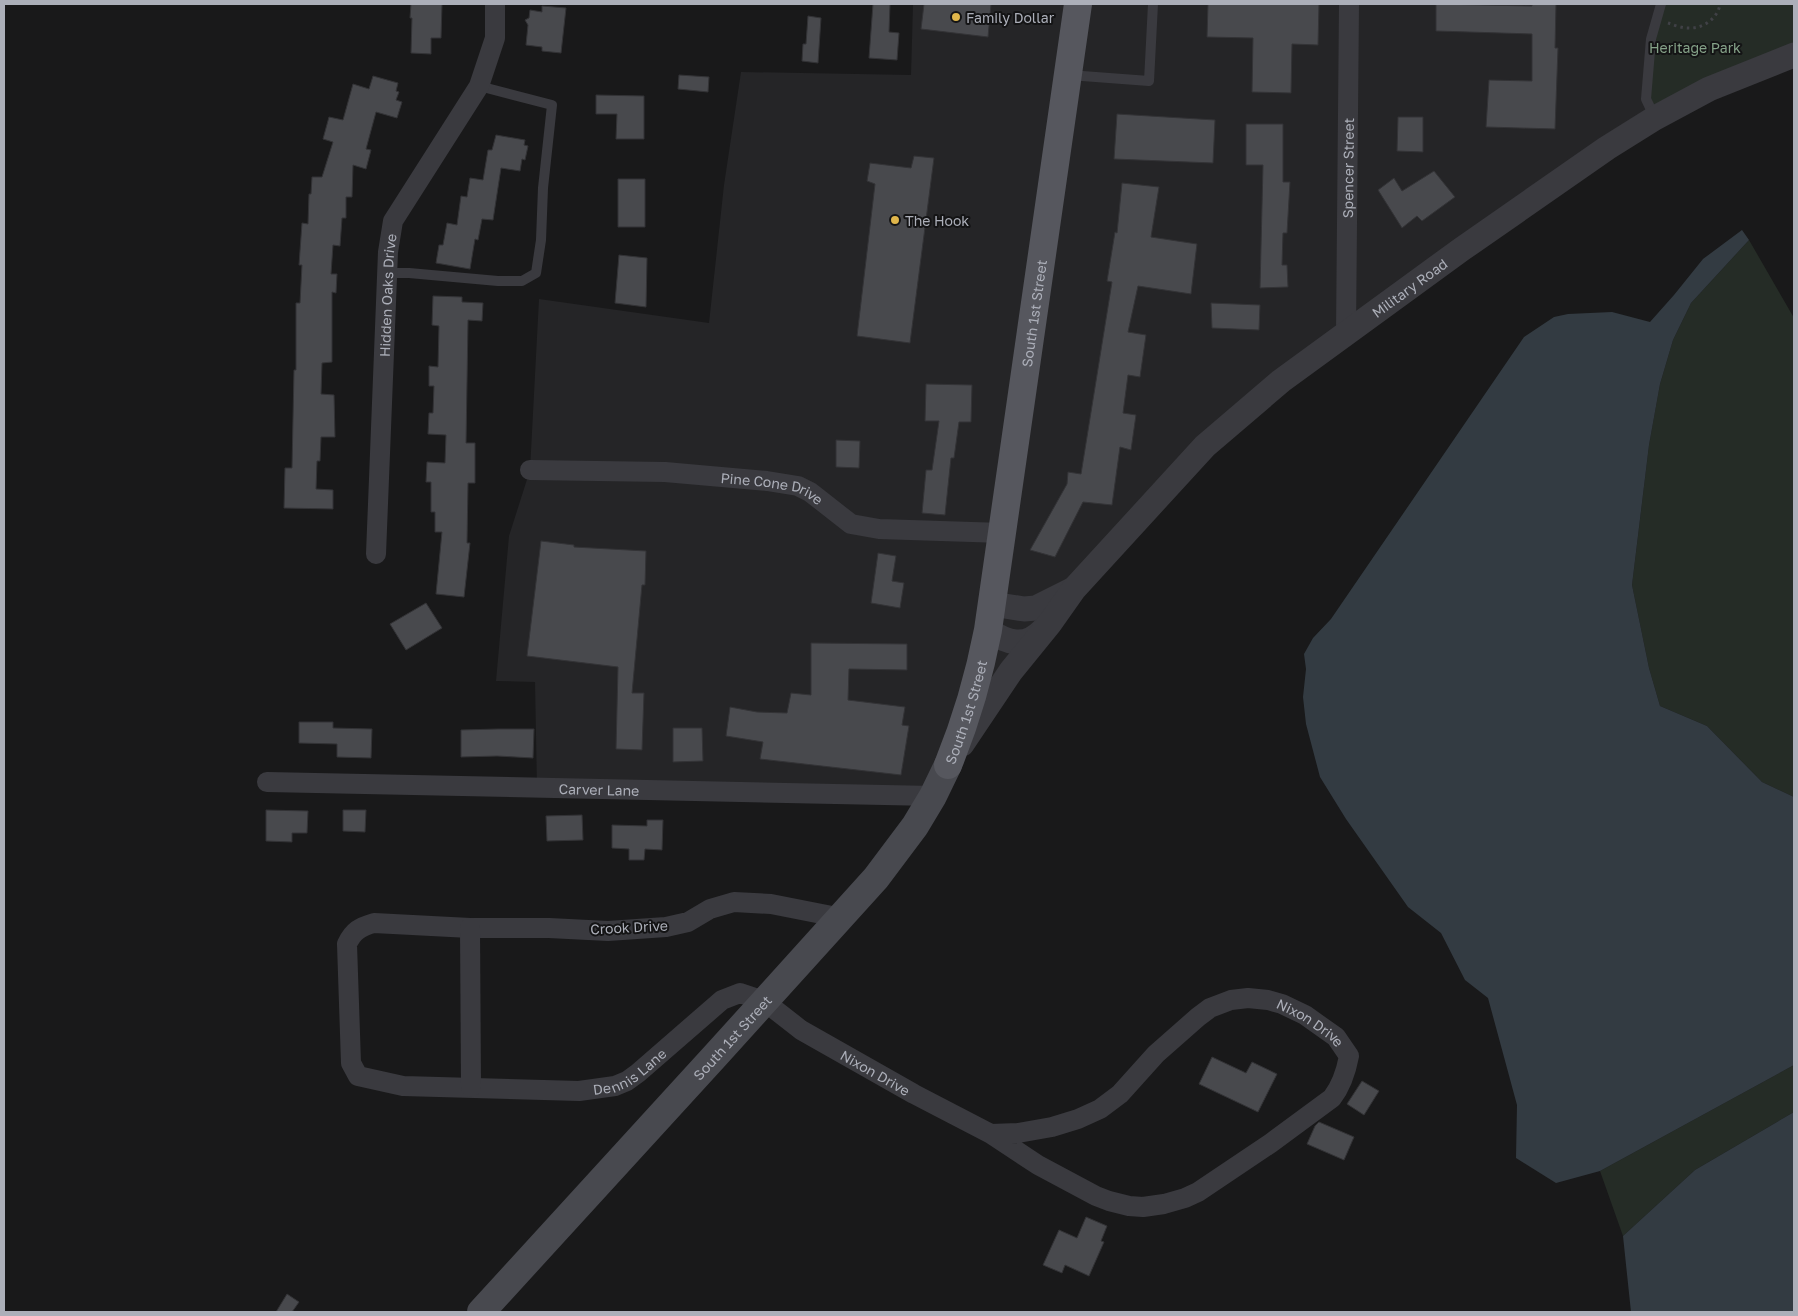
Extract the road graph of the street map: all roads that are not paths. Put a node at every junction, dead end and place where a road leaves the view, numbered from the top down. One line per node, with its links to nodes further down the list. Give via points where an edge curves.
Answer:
1 (495, 4): 8 (street, Hidden Oaks Drive, via 495,38)
2 (1078, 4): 7 (main road, South 1st Street)
3 (1154, 4): 7 (lane, via 1149,82)
4 (1349, 4): 11 (street, Spencer Street)
5 (1661, 4): 9 (lane, via 1651,39 1646,100)
6 (1794, 55): 9 (street, Military Road, via 1709,90)
7 (1068, 74): 13 (main road, South 1st Street)
8 (479, 86): 10 (street, Hidden Oaks Drive, via 393,221); 10 (lane, via 552,105 536,273 522,282)
9 (1655, 118): 11 (street, Military Road, via 1538,195)
10 (387, 273): 14 (street, Hidden Oaks Drive)
11 (1346, 333): 15 (street, Military Road, via 1281,381 1206,446)
12 (530, 470): 13 (street, Pine Cone Drive, via 665,472 767,481 798,486 810,492 851,524 879,529)
13 (1003, 533): 16 (main road, South 1st Street)
14 (376, 554)
15 (1074, 589): 16 (street, Military Road, via 1036,608); 17 (street, Military Road)
16 (990, 617): 17 (street, Military Road, via 1004,640 1025,642 1036,638); 18 (main road, South 1st Street, via 972,700)
17 (1050, 624): 18 (street, Military Road, via 1011,671)
18 (948, 765): 20 (main road, South 1st Street)
19 (267, 782): 20 (street, Carver Lane)
20 (933, 796): 21 (main road, South 1st Street, via 882,871)
21 (842, 918): 22 (street, Crook Drive, via 771,904 734,902 688,922 666,927 608,931); 23 (main road, South 1st Street)
22 (470, 928): 24 (street); 24 (street, Crook Drive, via 374,923 351,934 347,944 351,1064 358,1076 403,1086)
23 (764, 1001): 24 (street, Dennis Lane, via 740,992 722,1000 638,1073 615,1086 579,1091); 25 (street, Nixon Drive, via 801,1030); 26 (main road, South 1st Street)
24 (471, 1087)
25 (991, 1134): 25 (street, Nixon Drive, via 1038,1165 1108,1201 1143,1207 1164,1204 1198,1192 1332,1098 1346,1073 1349,1056 1336,1037 1306,1015 1268,1000 1231,1000 1210,1008 1198,1017 1156,1054 1120,1094 1100,1109 1052,1127)
26 (481, 1312)

